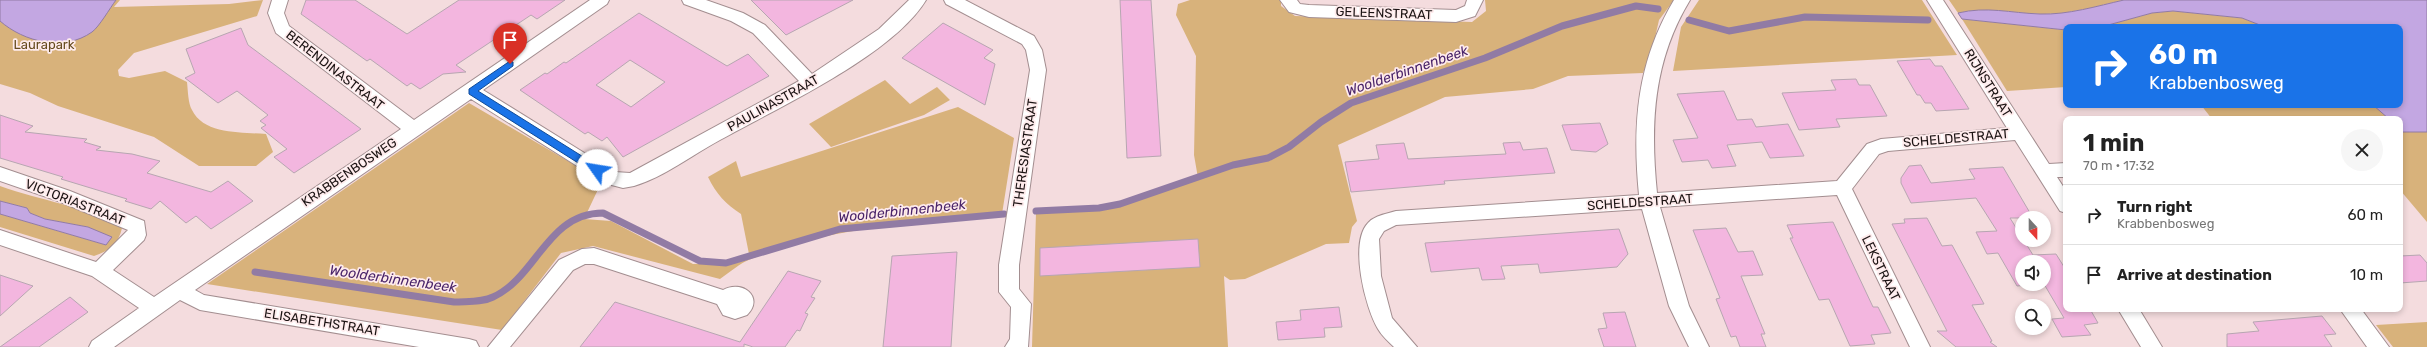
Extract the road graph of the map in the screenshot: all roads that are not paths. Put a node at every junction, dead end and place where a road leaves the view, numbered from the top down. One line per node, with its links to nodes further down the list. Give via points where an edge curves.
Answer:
1 (280, 0): 12 (street, BERENDINASTRAAT, via 276,13 282,29)
2 (601, 0): 11 (street, KRABBENBOSWEG)
3 (690, 0): 10 (street, via 737,17 759,29)
4 (918, 0): 10 (street, PAULINASTRAAT, via 895,25)
5 (952, 0): 30 (street, THERESIASTRAAT, via 1028,40 1034,50 1038,70 1009,265 1009,292 1021,304 1020,343)
6 (1288, 0): 7 (street, GELEENSTRAAT, via 1295,8 1309,11 1456,16 1467,14 1473,8)
7 (1475, 0)
8 (1682, 0): 19 (street, via 1670,20 1650,77 1644,153)
9 (1935, 0): 13 (street, RIJNSTRAAT)
10 (811, 83): 11 (street, PAULINASTRAAT, via 634,179 623,181 613,179)
11 (472, 91): 12 (street, KRABBENBOSWEG)
12 (413, 129): 22 (street, KRABBENBOSWEG)
13 (2020, 133): 15 (street, RIJNSTRAAT); 17 (street, SCHELDESTRAAT, via 1887,144 1873,149)
14 (2063, 170): 15 (street)
15 (2044, 171): 18 (street, RIJNSTRAAT)
16 (0, 174): 21 (street, VICTORIASTRAAT, via 64,196 137,226 137,235)
17 (1842, 188): 19 (street, SCHELDESTRAAT); 33 (street, LEKSTRAAT)
18 (2063, 201)
19 (1649, 202): 31 (street, SCHELDESTRAAT, via 1396,218 1381,222 1372,232 1368,244 1378,307 1385,323); 32 (street, via 1679,306)
20 (0, 237): 21 (street)
21 (99, 271): 24 (street)
22 (178, 290): 24 (street, KRABBENBOSWEG); 28 (street, ELISABETHSTRAAT, via 200,302)
23 (727, 299): 29 (street, via 594,256 582,257 566,265)
24 (154, 307): 27 (street, KRABBENBOSWEG)
25 (2130, 312): 34 (street)
26 (2352, 312): 35 (street)
27 (99, 347)
28 (469, 347)
29 (498, 347)
30 (1015, 347)
31 (1407, 347)
32 (1699, 347)
33 (1920, 347)
34 (2152, 347)
35 (2379, 347)

